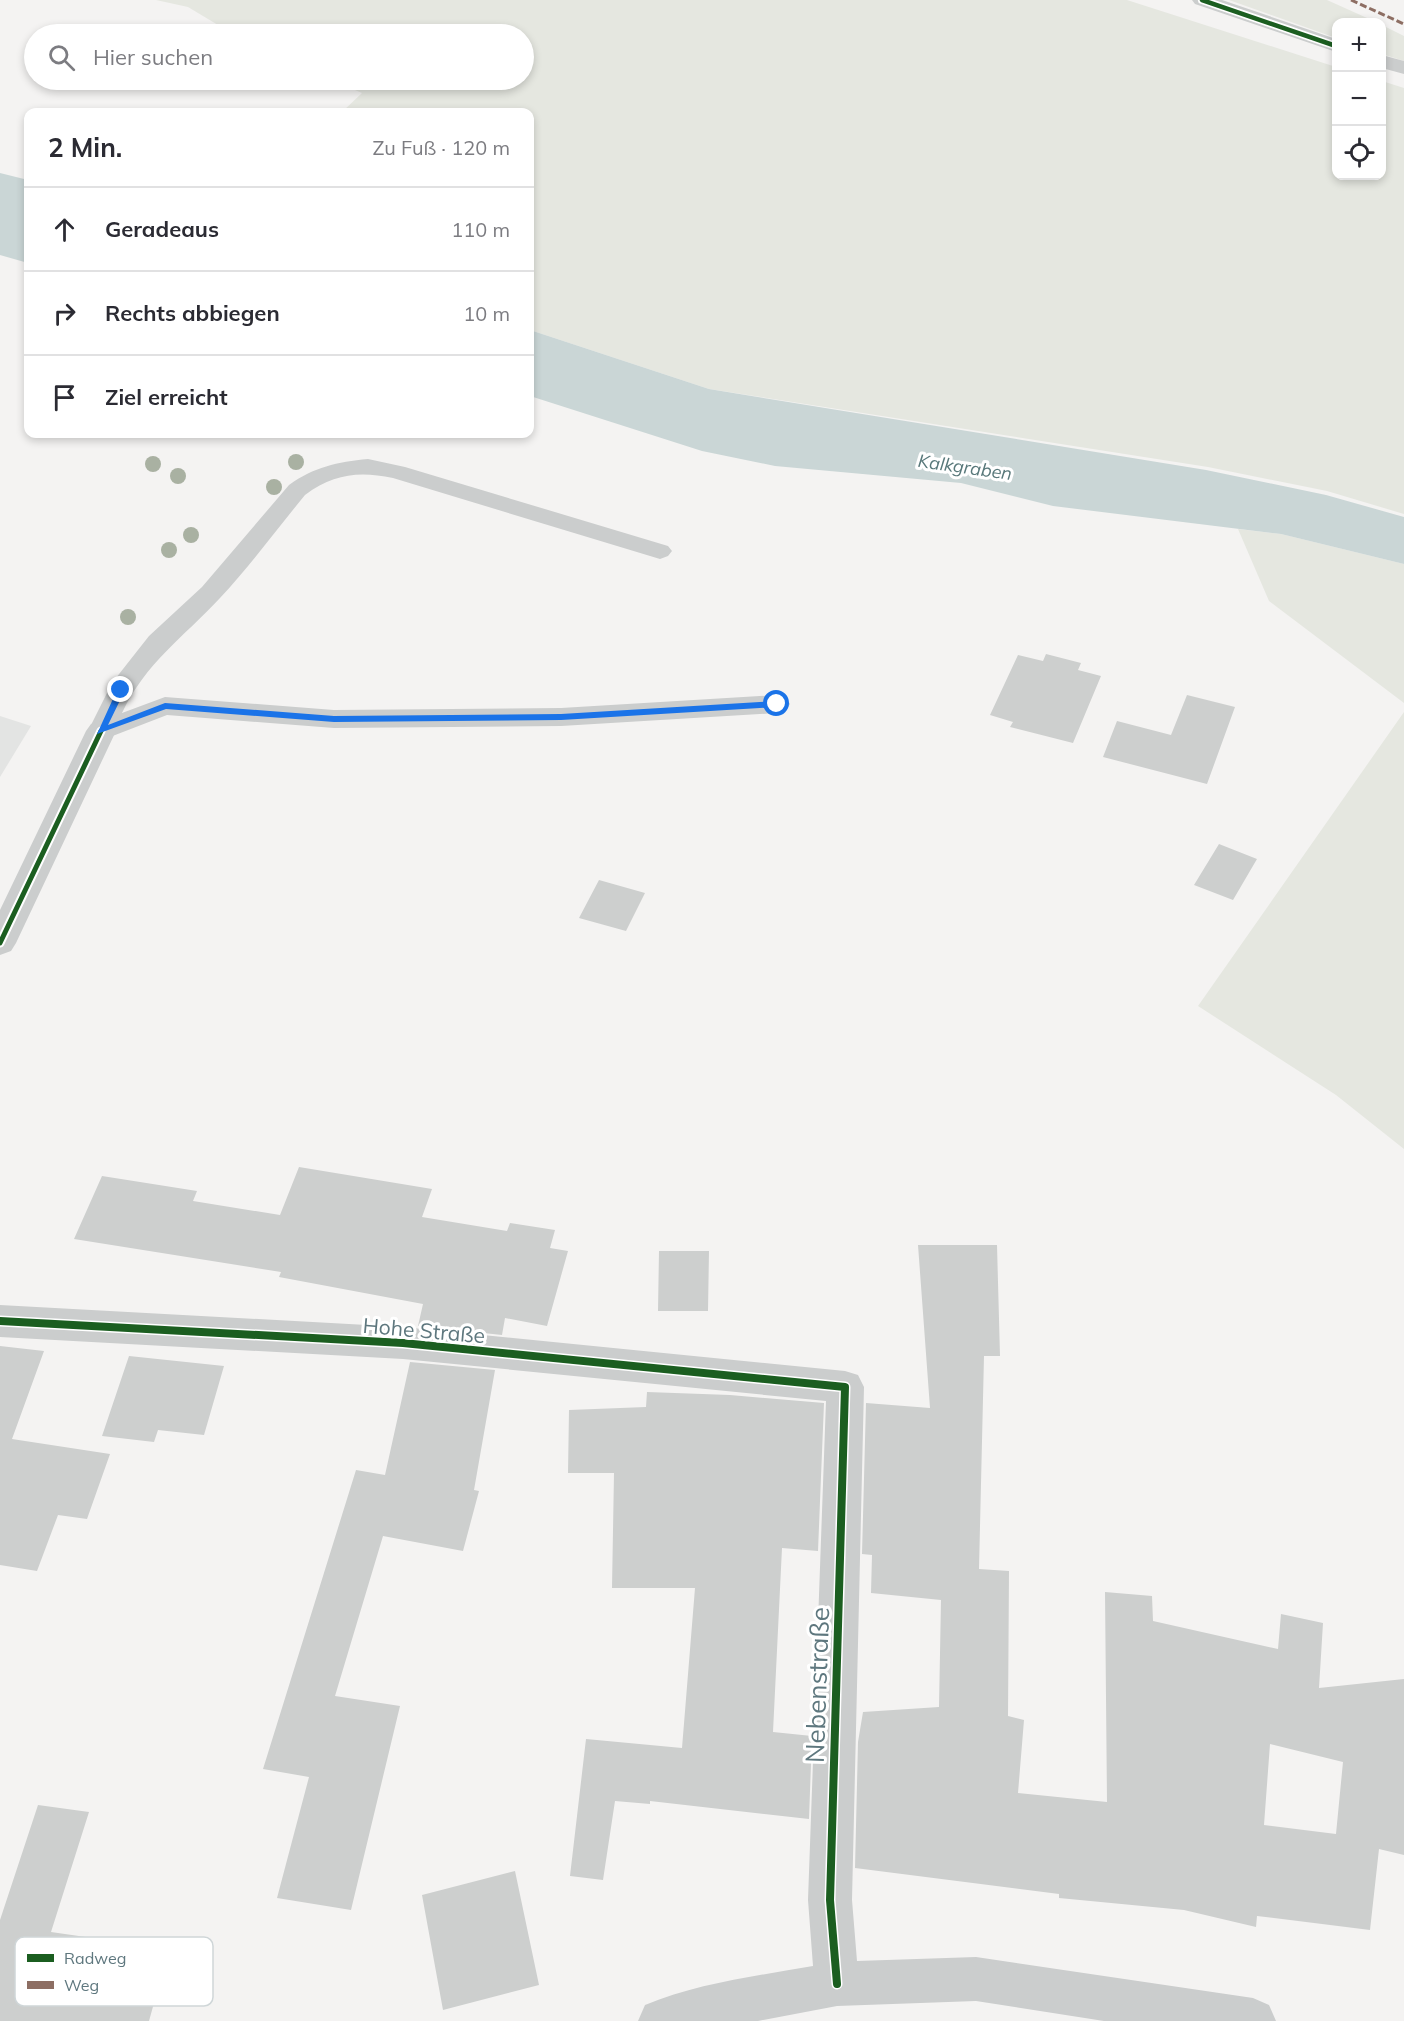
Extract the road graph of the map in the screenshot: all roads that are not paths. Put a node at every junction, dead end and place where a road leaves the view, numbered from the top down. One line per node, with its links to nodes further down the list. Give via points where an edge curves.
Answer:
1 (1202, 0): 2 (street)
2 (1332, 45)
3 (1386, 62): 4 (street)
4 (1404, 68)
5 (660, 550): 7 (lane, via 397,472 369,466 336,469 297,490 211,593 158,642 121,690)
6 (777, 704): 7 (lane, via 561,717 334,719 165,706)
7 (100, 731): 8 (street)
8 (0, 944)
9 (0, 1321): 10 (street, Hohe Straße, via 403,1343)
10 (845, 1387): 11 (street, Nebenstraße, via 830,1900)
11 (837, 1984): 12 (street, via 700,2009); 13 (street, via 976,1979)
12 (660, 2021)
13 (1253, 2021)

